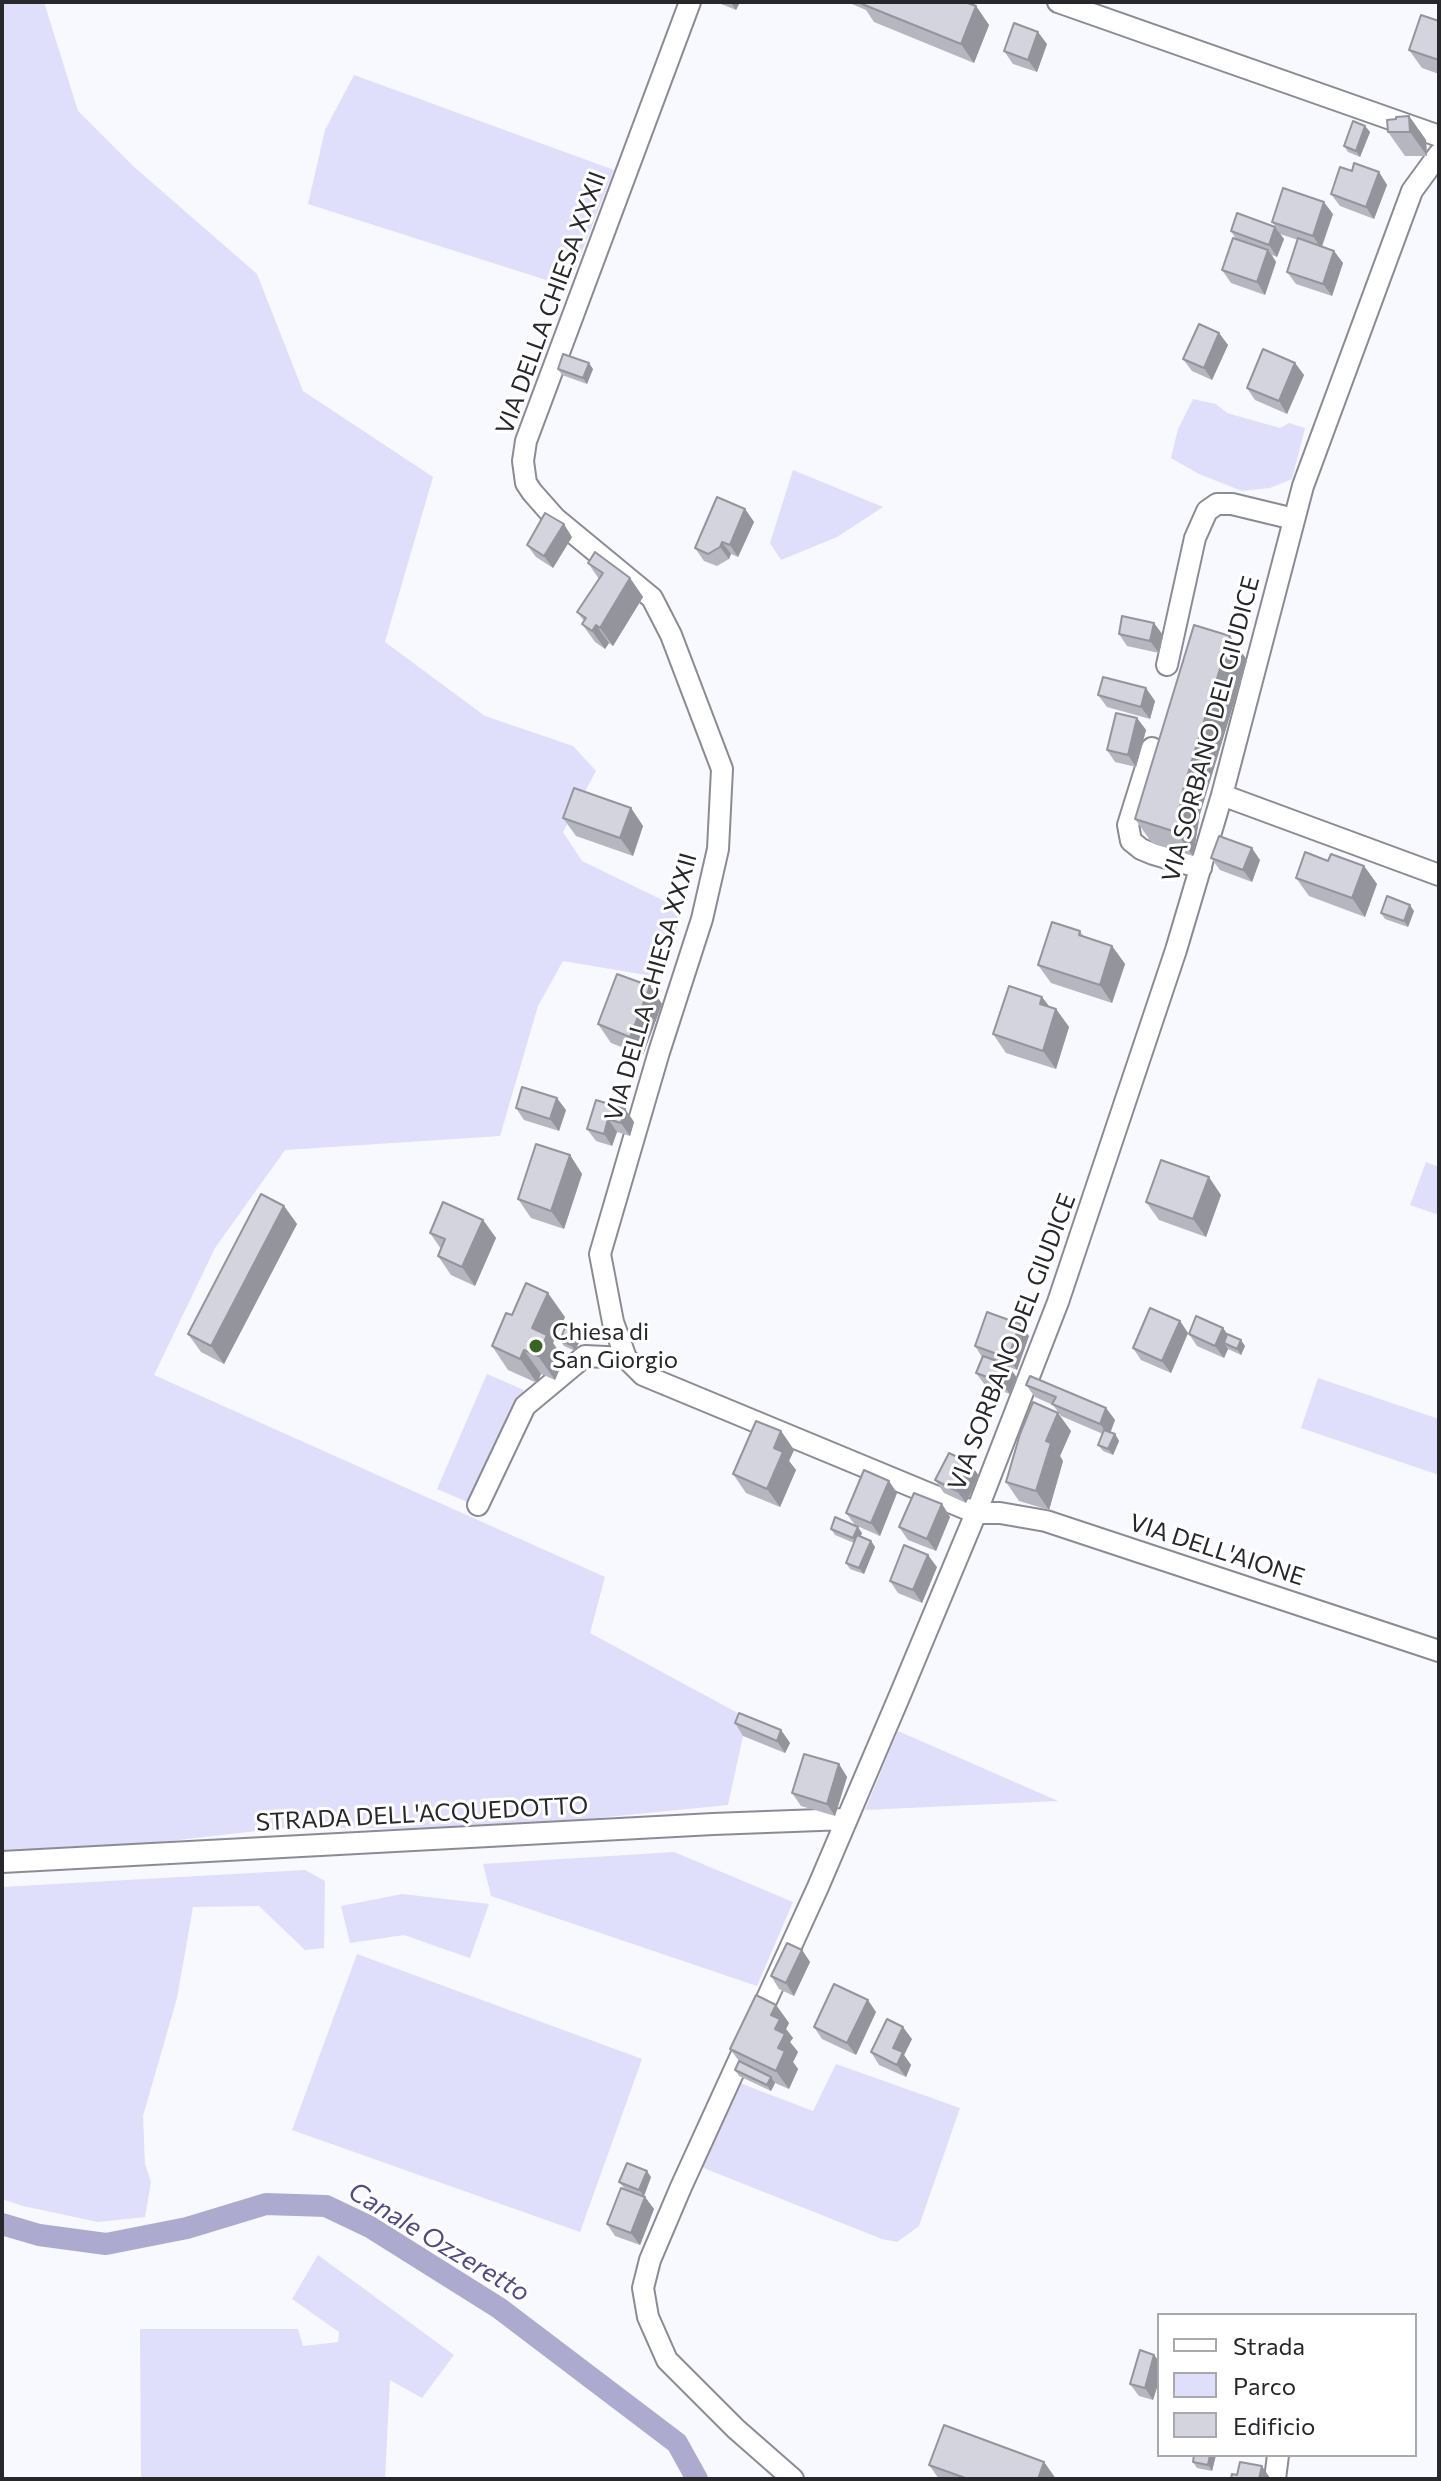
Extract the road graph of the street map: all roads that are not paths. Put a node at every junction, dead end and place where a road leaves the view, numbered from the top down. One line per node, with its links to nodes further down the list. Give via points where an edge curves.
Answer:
1 (690, 2): 11 (street, VIA DELLA CHIESA XXXII, via 526,441 523,461 526,483 555,518 652,598 722,769 718,849 702,919 600,1254)
2 (1058, 2): 3 (street)
3 (1439, 136)
4 (1439, 154): 5 (street, VIA SORBANO DEL GIUDICE, via 1412,191)
5 (1294, 519): 6 (street, via 1232,504 1217,504 1207,511 1195,538); 8 (street, VIA SORBANO DEL GIUDICE)
6 (1167, 665)
7 (1152, 748): 9 (street, via 1128,825 1131,841 1153,854)
8 (1222, 795): 9 (street, VIA SORBANO DEL GIUDICE); 10 (street)
9 (1201, 868): 13 (street, VIA SORBANO DEL GIUDICE, via 1058,1302)
10 (1439, 875)
11 (626, 1358): 12 (street, via 585,1356 525,1406); 13 (street, via 643,1375)
12 (478, 1505)
13 (976, 1513): 14 (street, VIA DELL'AIONE, via 1046,1521); 15 (street, VIA SORBANO DEL GIUDICE)
14 (1439, 1651)
15 (846, 1819): 16 (street, STRADA DELL'ACQUEDOTTO); 18 (street, VIA SORBANO DEL GIUDICE, via 681,2187 643,2288 648,2317 667,2360)
16 (2, 1862)
17 (1278, 2457): 19 (street)
18 (793, 2479)
19 (1275, 2479)

